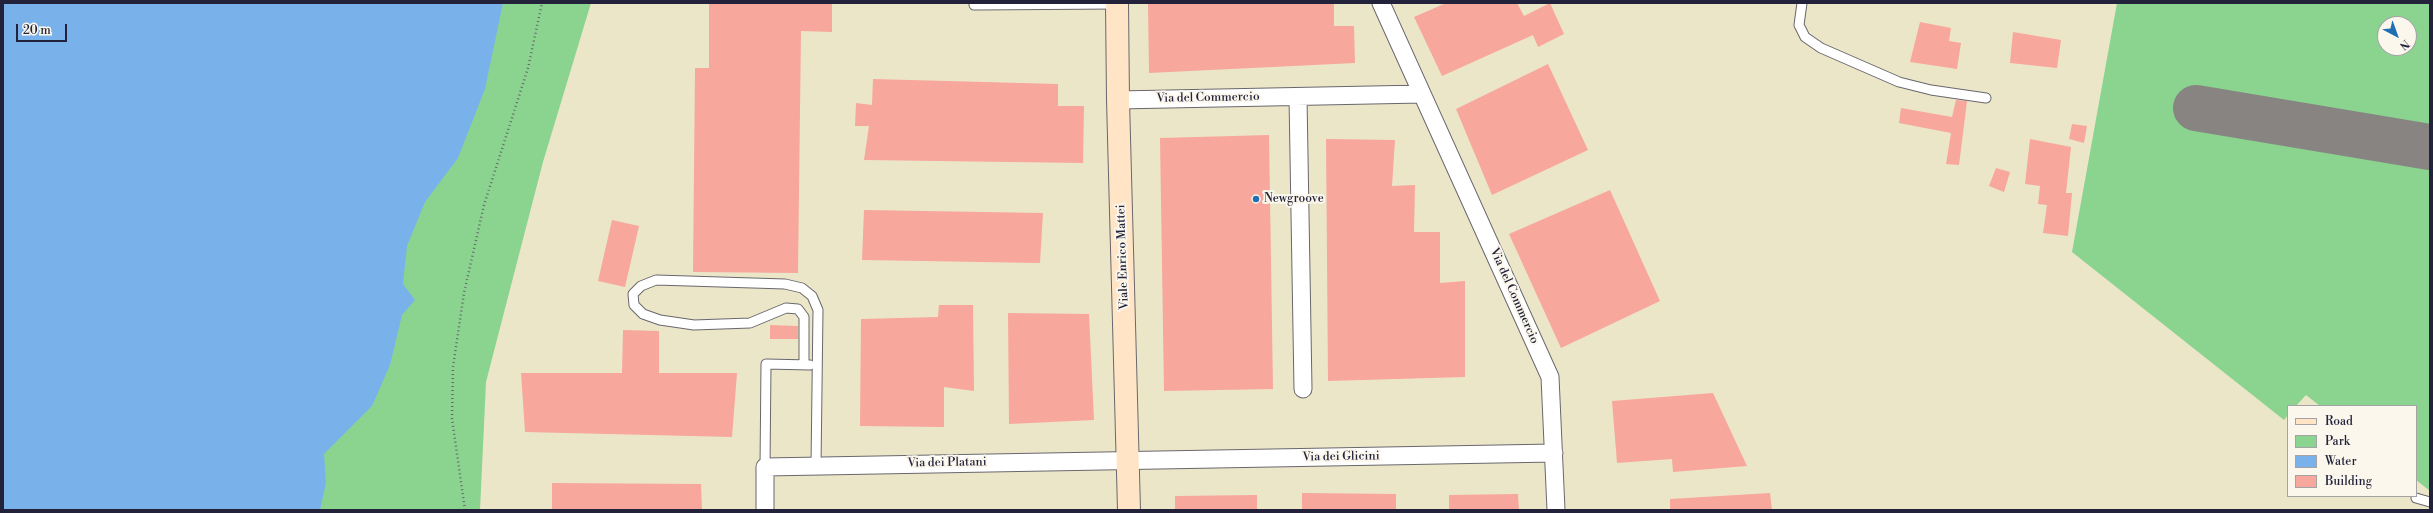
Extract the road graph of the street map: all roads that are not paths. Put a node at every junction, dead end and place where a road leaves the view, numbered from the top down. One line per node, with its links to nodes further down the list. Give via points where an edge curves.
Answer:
1 (1117, 3): 4 (lane); 8 (street, Viale Enrico Mattei)
2 (1381, 3): 5 (street, Via del Commercio)
3 (1802, 3): 7 (lane, via 1799,25 1805,37 1821,48 1898,82)
4 (974, 5)
5 (1422, 94): 6 (street, Via del Commercio); 12 (street, Via del Commercio, via 1550,377)
6 (1298, 97): 8 (street, Via del Commercio); 11 (street)
7 (1986, 98)
8 (1118, 100): 13 (street, Viale Enrico Mattei)
9 (804, 365): 10 (lane); 10 (lane, via 804,317 798,309 786,308 750,323 694,325 660,320 643,314 634,305 633,294 641,286 656,280 784,284 802,288 812,296 818,310); 14 (lane, via 766,364)
10 (817, 365): 15 (lane)
11 (1303, 389)
12 (1554, 453): 13 (street, Via dei Glicini); 20 (street, Via del Commercio)
13 (1129, 460): 15 (street, Via dei Platani); 19 (street, Viale Enrico Mattei)
14 (765, 466): 15 (street, Via dei Platani); 18 (street)
15 (816, 466)
16 (2416, 498): 17 (lane)
17 (2430, 502)
18 (765, 510)
19 (1130, 510)
20 (1556, 510)

